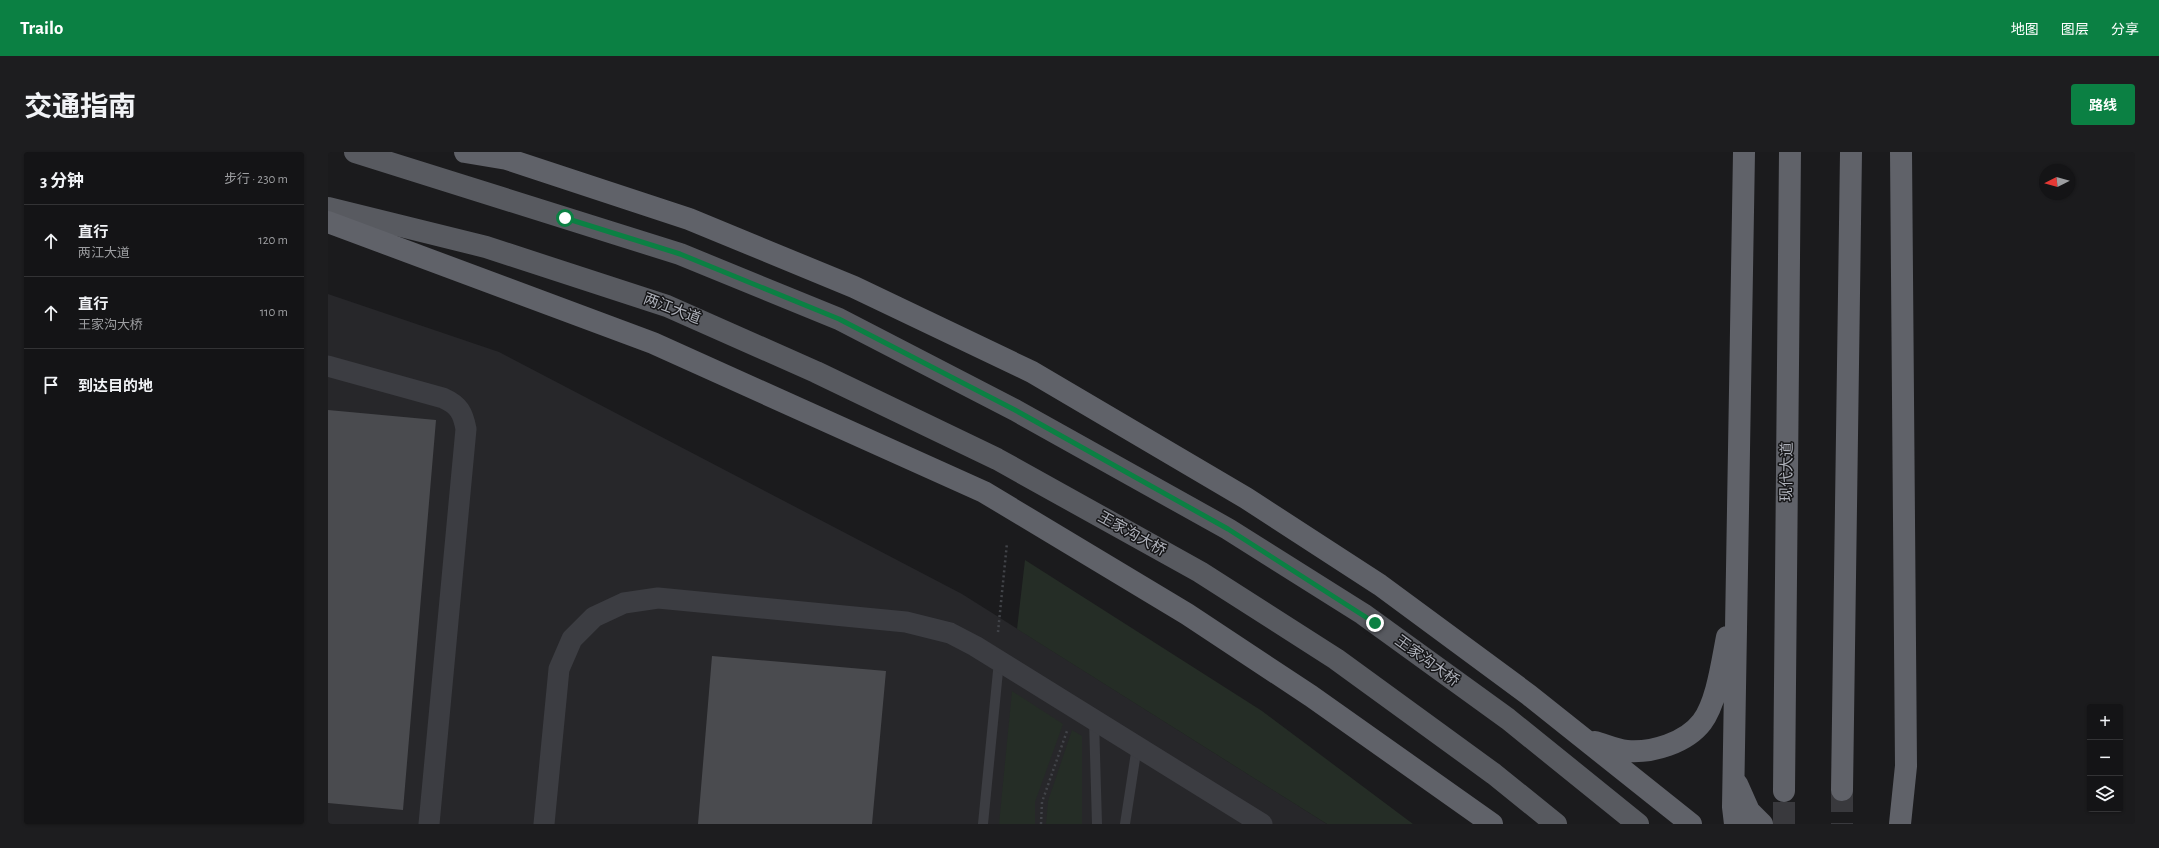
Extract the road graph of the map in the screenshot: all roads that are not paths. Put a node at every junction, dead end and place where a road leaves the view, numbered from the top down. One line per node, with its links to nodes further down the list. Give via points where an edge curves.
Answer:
1 (355, 152): 28 (main road, 王家沟大桥, via 680,254 839,319 1015,410 1228,529 1363,614 1508,719)
2 (465, 152): 14 (highway, via 507,159 689,219 854,287 1032,372 1246,498 1380,585)
3 (1744, 152): 11 (highway)
4 (1790, 152): 19 (highway, 现代大道)
5 (1851, 152): 18 (highway)
6 (1901, 152): 16 (highway)
7 (328, 208): 10 (main road, 两江大道, via 486,247 667,306 816,372)
8 (328, 222): 26 (highway, via 653,343 984,492 1187,614 1311,696)
9 (328, 366): 20 (street, via 443,398 453,402 464,418 466,429)
10 (997, 459): 27 (main road, 王家沟大桥, via 1200,572 1336,659 1494,774)
11 (1738, 587): 14 (highway, via 1716,691 1702,722 1682,739 1655,749 1627,751); 17 (highway)
12 (999, 661): 13 (street); 21 (street, via 950,633 906,622 658,598 624,603 594,617 572,639 559,669); 22 (lane)
13 (1094, 720): 15 (street); 23 (lane)
14 (1583, 738): 29 (highway)
15 (1137, 746): 24 (lane); 25 (street)
16 (1906, 766): 32 (highway, via 1892,812); 33 (highway); 34 (highway)
17 (1734, 777): 30 (highway); 31 (highway, via 1749,811)
18 (1842, 790)
19 (1784, 792)
20 (429, 824)
21 (544, 824)
22 (983, 824)
23 (1097, 824)
24 (1124, 824)
25 (1262, 824)
26 (1492, 824)
27 (1556, 824)
28 (1638, 824)
29 (1691, 824)
30 (1735, 824)
31 (1762, 824)
32 (1883, 824)
33 (1900, 824)
34 (1908, 824)

